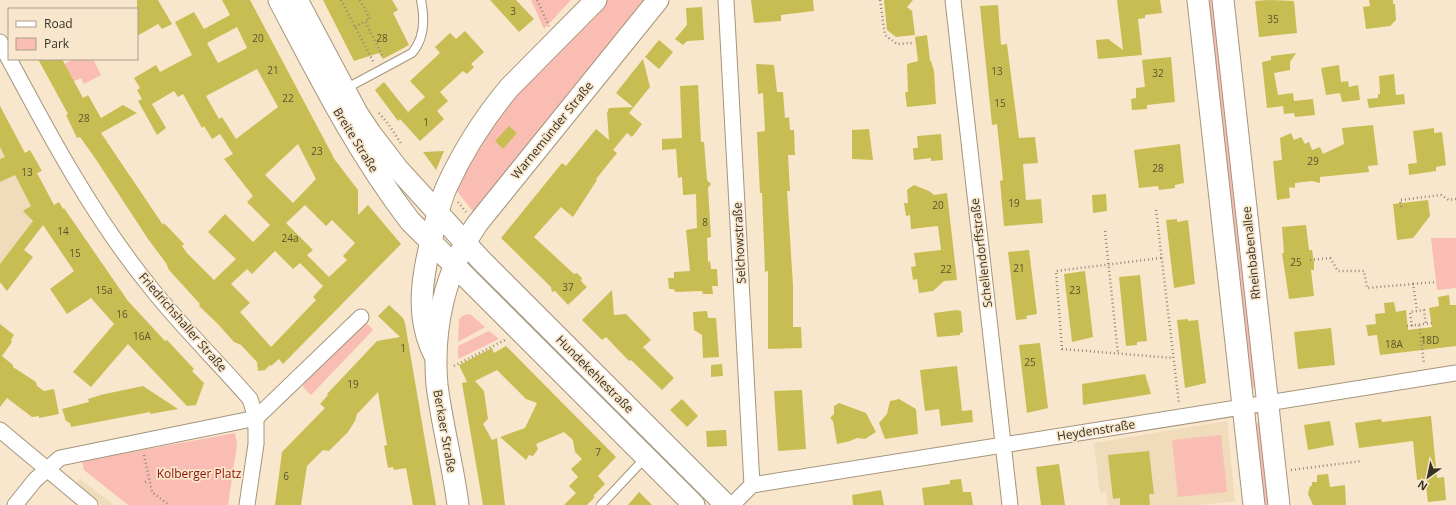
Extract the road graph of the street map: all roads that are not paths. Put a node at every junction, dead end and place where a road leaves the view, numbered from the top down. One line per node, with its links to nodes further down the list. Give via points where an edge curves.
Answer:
1 (279, 0): 13 (street, Breite Straße)
2 (297, 0): 13 (street, Breite Straße)
3 (421, 0): 13 (lane, Breite Straße, via 423,24 419,45 412,54)
4 (596, 0): 14 (street, via 496,104 457,166 446,187)
5 (658, 0): 16 (street, Warnemünder Straße)
6 (726, 0): 28 (street, Selchowstraße)
7 (952, 0): 25 (street, Schellendorffstraße)
8 (1198, 0): 22 (street, Rheinbabenallee)
9 (1223, 0): 21 (street, Rheinbabenallee)
10 (0, 42): 11 (street, Friedrichshaller Straße)
11 (8, 57)
12 (10, 60): 23 (street, Friedrichshaller Straße, via 63,159 104,224 151,288 250,399)
13 (337, 94): 14 (street, Breite Straße, via 397,168); 15 (street, Breite Straße, via 372,167 410,221)
14 (438, 213): 15 (street, Berkaer Straße); 16 (street, Breite Straße)
15 (430, 242): 17 (street, Breite Straße); 19 (street, Berkaer Straße, via 424,273 422,309 424,327)
16 (464, 242): 17 (street, Warnemünder Straße); 29 (street, Hundekehlestraße)
17 (453, 265): 19 (street, Berkaer Straße, via 443,299); 26 (street, Hundekehlestraße)
18 (361, 317): 23 (street)
19 (436, 357): 33 (street, Berkaer Straße, via 438,387)
20 (1456, 373): 21 (street, Heydenstraße)
21 (1268, 403): 22 (street, Heydenstraße); 38 (street, Rheinbabenallee)
22 (1243, 407): 25 (street, Heydenstraße); 37 (street, Rheinbabenallee)
23 (256, 418): 27 (street, via 60,458); 32 (street, via 256,444)
24 (0, 430): 27 (street)
25 (1003, 445): 28 (street, Heydenstraße); 36 (street, Schellendorffstraße)
26 (646, 456): 34 (lane); 35 (street, Hundekehlestraße)
27 (47, 469): 30 (street); 31 (street)
28 (752, 485): 29 (street)
29 (733, 502)
30 (15, 505)
31 (90, 505)
32 (247, 505)
33 (458, 505)
34 (602, 505)
35 (694, 505)
36 (1010, 505)
37 (1254, 505)
38 (1279, 505)

